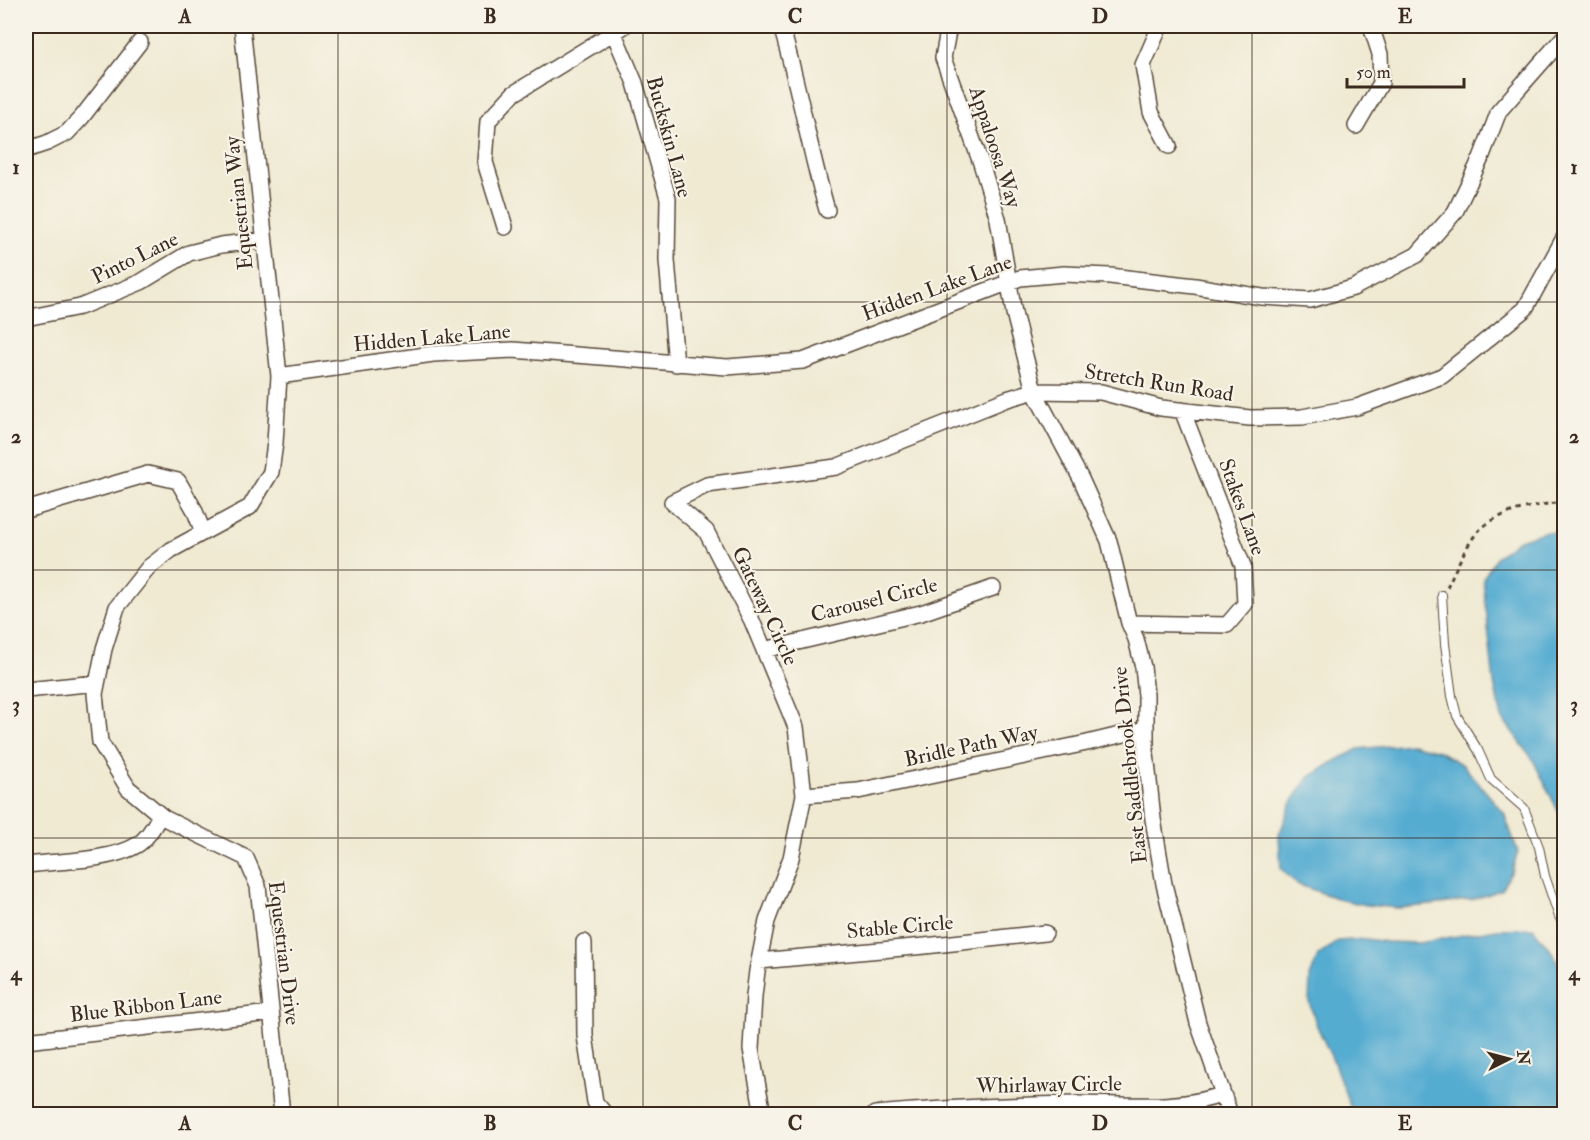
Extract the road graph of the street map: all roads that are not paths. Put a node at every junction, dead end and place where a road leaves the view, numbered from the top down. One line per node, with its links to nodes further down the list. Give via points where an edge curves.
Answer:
1 (242, 26): 15 (street, Equestrian Way)
2 (781, 26): 12 (street)
3 (949, 26): 16 (street, Appaloosa Way, via 943,58 998,219)
4 (1160, 26): 10 (street, via 1143,65 1151,112)
5 (1371, 26): 9 (street, via 1380,54 1381,82)
6 (618, 28): 13 (street, via 513,94 488,121 485,162); 18 (street, Buckskin Lane, via 668,198 667,260)
7 (1561, 38): 16 (street, Hidden Lake Lane, via 1499,111 1455,212 1417,255 1353,288 1310,300 1110,276 1064,274)
8 (140, 42): 11 (street, via 67,133)
9 (1356, 126)
10 (1169, 146)
11 (26, 150)
12 (827, 210)
13 (505, 227)
14 (1564, 238): 21 (street, Stretch Run Road, via 1525,309 1442,376 1357,407 1302,417 1250,417)
15 (264, 240): 17 (street, Pinto Lane, via 189,253 141,282 80,307); 19 (street, Equestrian Way)
16 (1007, 283): 18 (street, Hidden Lake Lane, via 803,361 727,367); 20 (street, East Saddlebrook Drive)
17 (26, 318)
18 (676, 364): 19 (street, Hidden Lake Lane, via 513,350 432,354)
19 (279, 375): 23 (street, Equestrian Drive, via 271,472 250,507)
20 (1034, 391): 21 (street, Stretch Run Road, via 1101,392); 26 (street, East Saddlebrook Drive, via 1110,541); 27 (street, Gateway Circle, via 836,467 707,485 672,502 706,531)
21 (1182, 410): 26 (street, Stakes Lane, via 1243,566 1245,604 1227,626)
22 (26, 510): 23 (street, via 148,474 178,481)
23 (203, 532): 28 (street, Equestrian Drive, via 149,567 117,607)
24 (993, 588): 27 (street, Carousel Circle, via 921,613)
25 (1442, 595): 34 (lane, via 1445,644 1457,716 1491,779 1524,808)
26 (1129, 623): 30 (street, East Saddlebrook Drive, via 1143,667)
27 (764, 650): 31 (street, Gateway Circle, via 796,726)
28 (97, 682): 29 (street); 32 (street, Equestrian Drive, via 100,742 128,788)
29 (26, 690)
30 (1145, 729): 31 (street, Bridle Path Way, via 858,791); 40 (street, East Saddlebrook Drive, via 1153,819 1175,934 1198,1023)
31 (804, 795): 37 (street, Gateway Circle, via 792,858 767,921)
32 (160, 815): 33 (street, via 138,845 117,853); 38 (street, Equestrian Drive, via 246,858 258,886)
33 (26, 865)
34 (1564, 927)
35 (1045, 933): 37 (street, Stable Circle)
36 (584, 942): 42 (street, via 585,1036 595,1102)
37 (759, 961): 43 (street, Gateway Circle, via 751,1049)
38 (271, 1013): 39 (street, Blue Ribbon Lane); 41 (street, Equestrian Drive)
39 (26, 1041)
40 (1223, 1094): 44 (street, Whirlaway Circle, via 1207,1100 1158,1105 1028,1105); 45 (street, East Saddlebrook Drive)
41 (282, 1114)
42 (605, 1114)
43 (763, 1114)
44 (875, 1114)
45 (1230, 1114)

